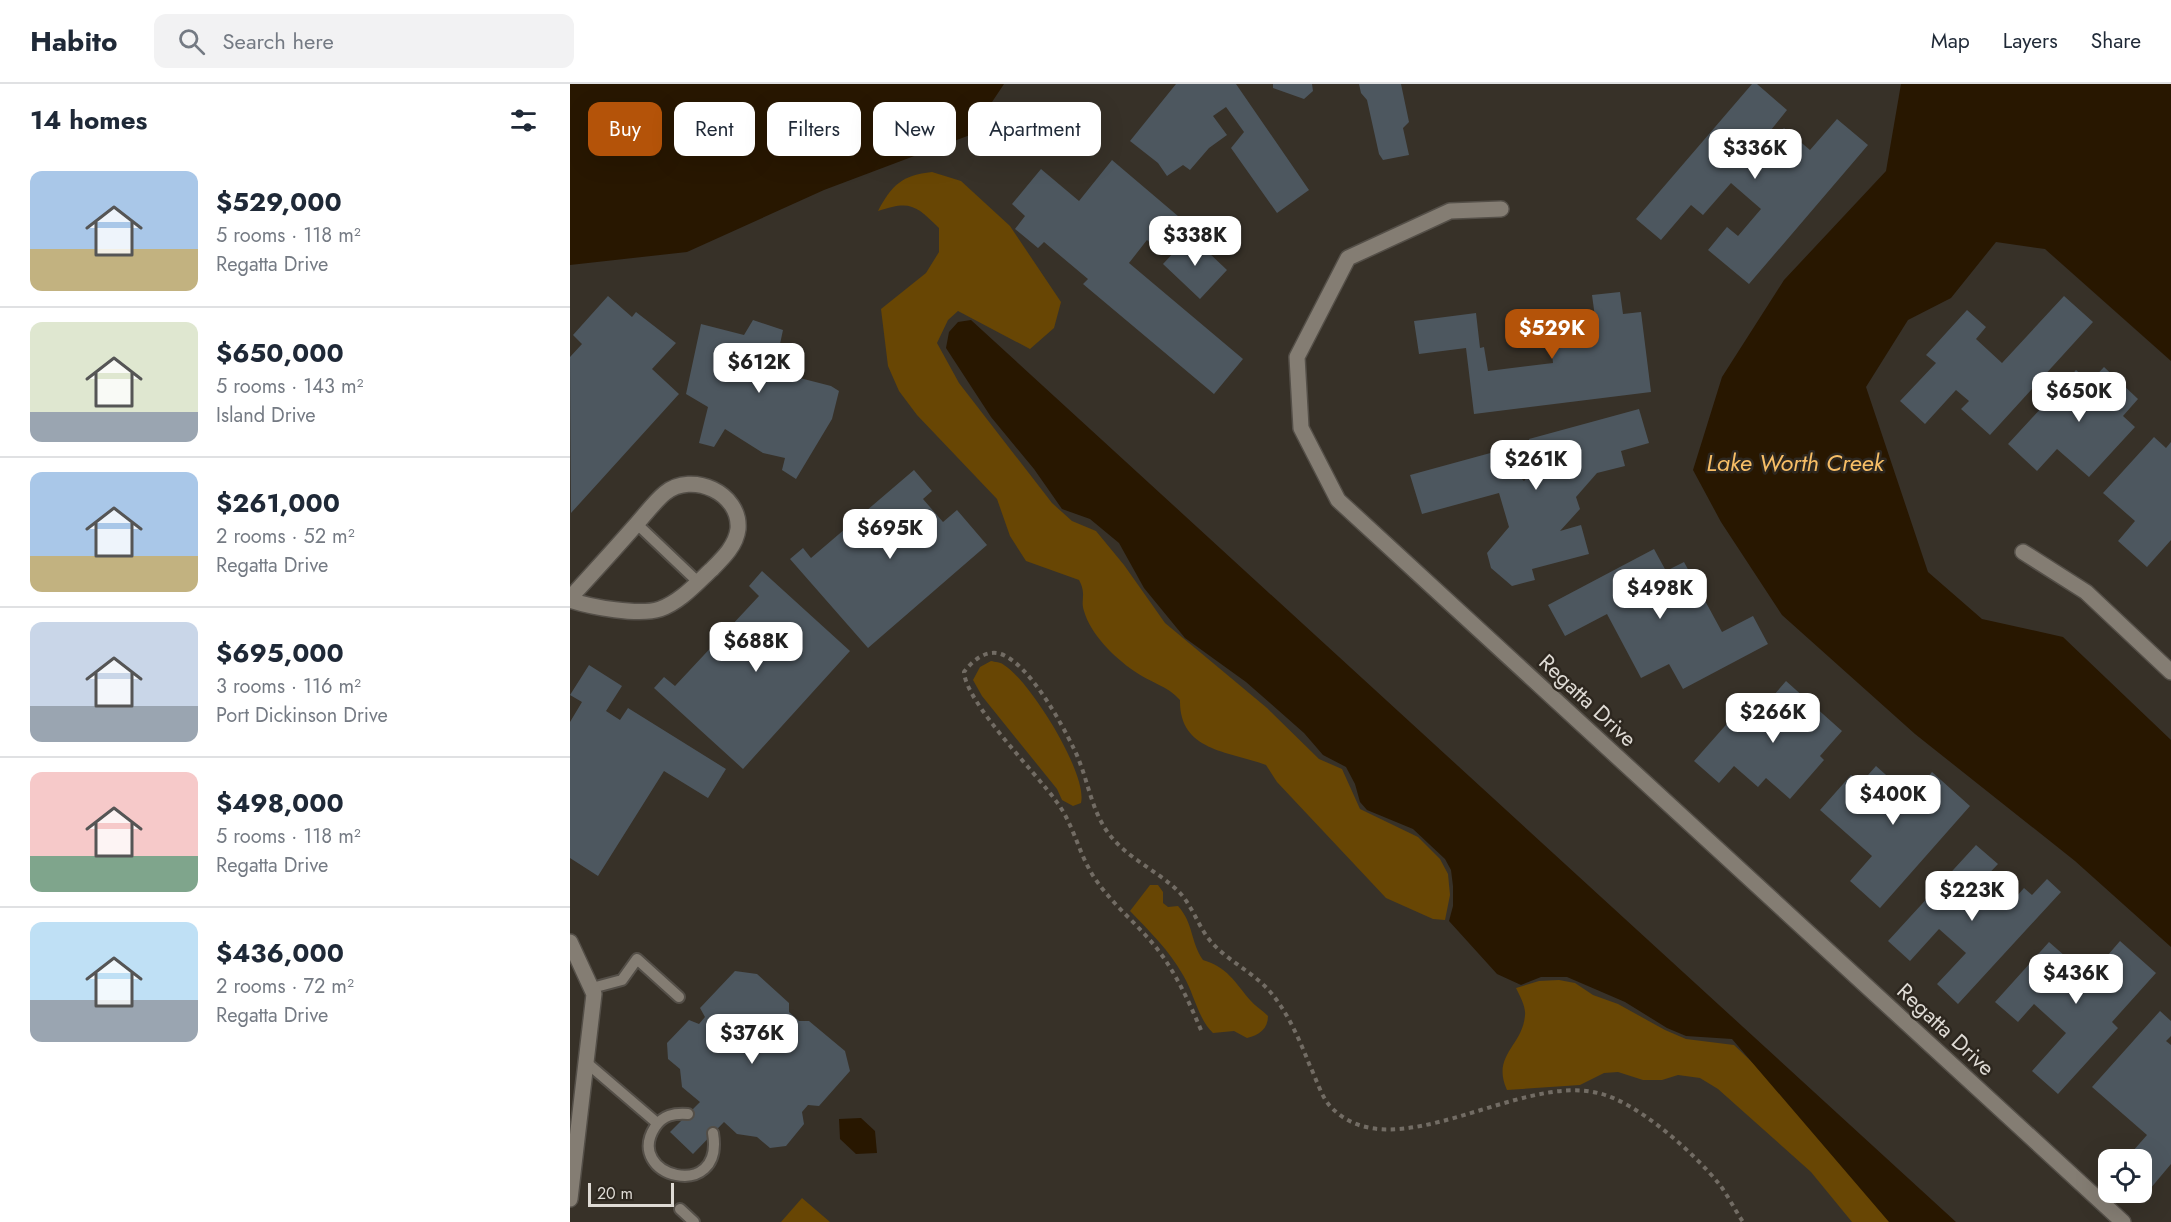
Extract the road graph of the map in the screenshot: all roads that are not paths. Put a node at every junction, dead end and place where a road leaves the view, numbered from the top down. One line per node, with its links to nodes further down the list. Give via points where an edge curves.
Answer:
1 (1502, 209): 17 (street, Regatta Drive, via 1450,212 1348,258 1297,357 1300,428 1338,500)
2 (637, 524): 4 (lane); 4 (street, via 666,492 675,488 699,483 723,496 737,519 734,545); 5 (street)
3 (2024, 552): 6 (street, via 2086,592)
4 (698, 582): 5 (street, via 659,609 609,608)
5 (570, 599)
6 (2171, 672)
7 (570, 942): 8 (street)
8 (592, 988): 9 (lane, via 622,980 637,959); 10 (street)
9 (679, 997)
10 (587, 1063): 12 (lane); 14 (street)
11 (688, 1114): 12 (lane, via 675,1113)
12 (657, 1123): 13 (lane, via 651,1133 650,1153 662,1170 674,1177 693,1175 709,1162)
13 (713, 1134)
14 (570, 1200)
15 (680, 1209): 16 (lane)
16 (694, 1222)
17 (2123, 1222)

